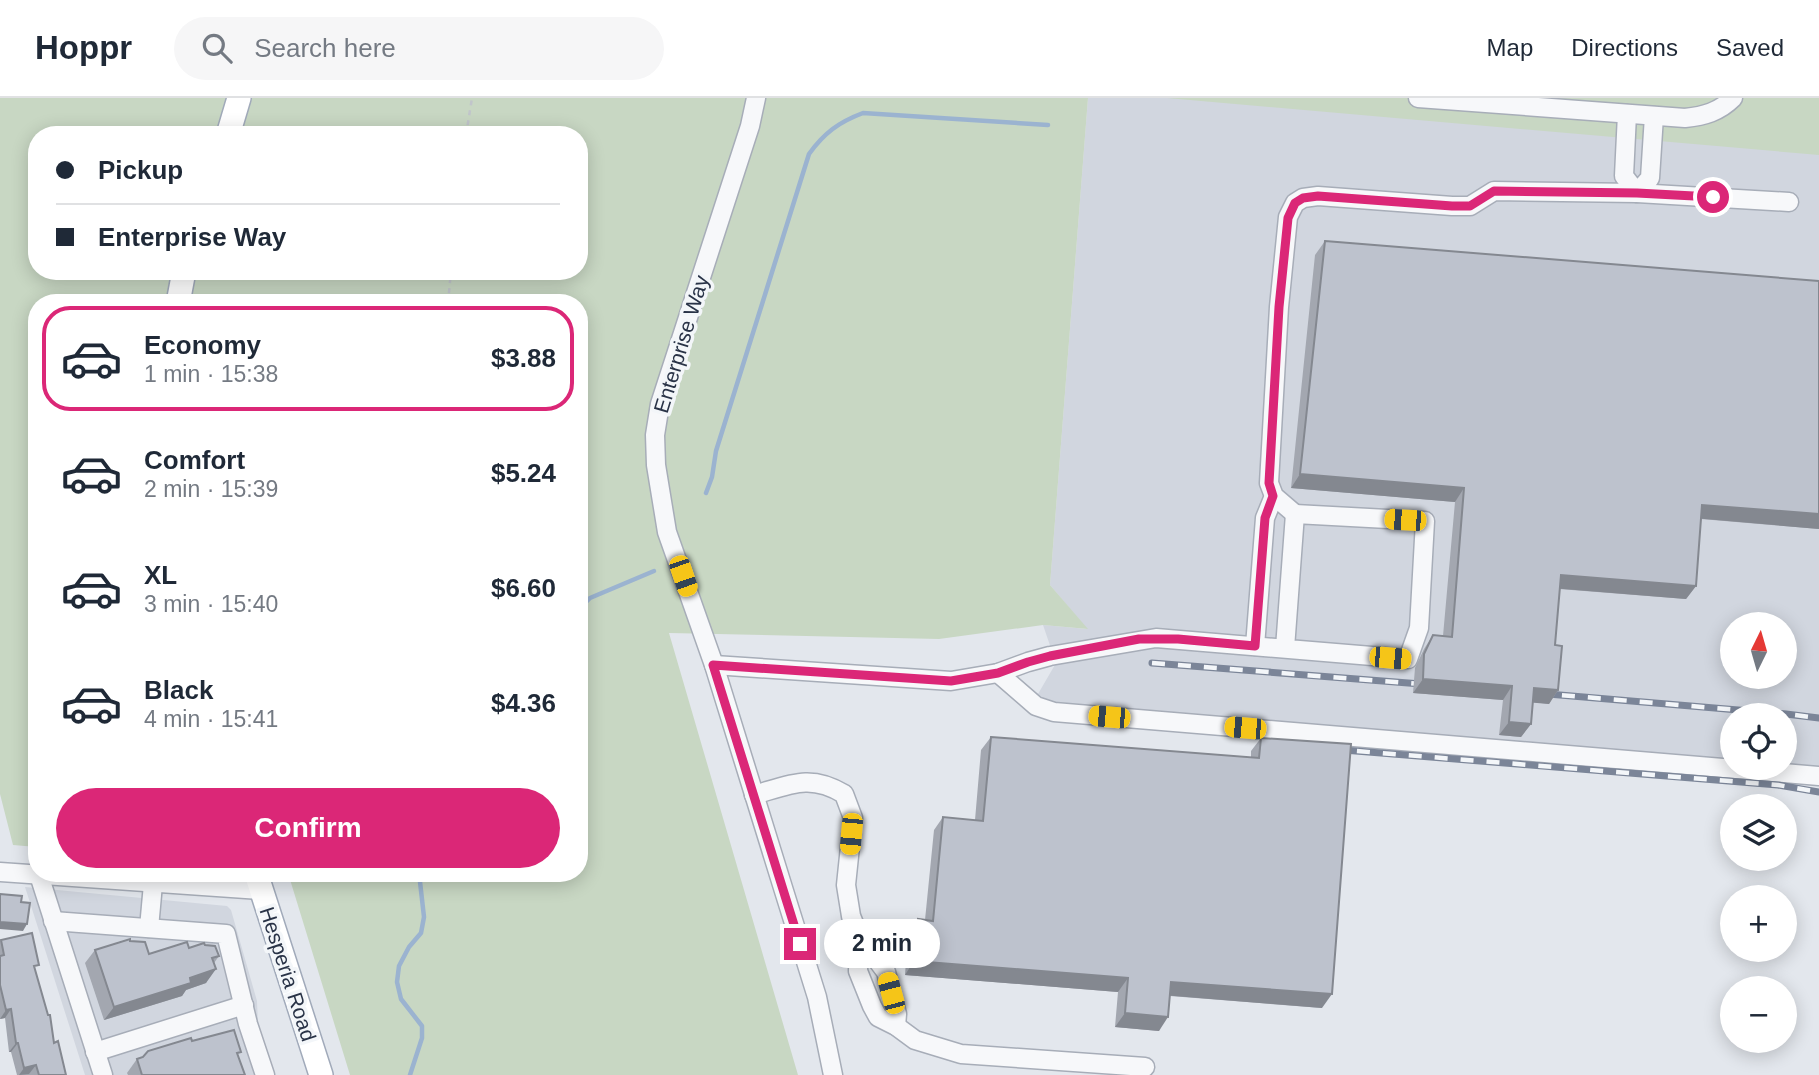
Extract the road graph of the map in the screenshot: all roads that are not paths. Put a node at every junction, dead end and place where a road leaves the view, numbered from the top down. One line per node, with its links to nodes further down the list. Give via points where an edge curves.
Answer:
1 (239, 98): 7 (main road)
2 (756, 98): 14 (street, Enterprise Way, via 660,404 655,435 667,532)
3 (1418, 98): 5 (street)
4 (1733, 98): 6 (street, via 1704,116)
5 (1627, 114): 6 (street); 8 (street, via 1624,176)
6 (1654, 116): 8 (street, via 1650,178)
7 (231, 126)
8 (1637, 193): 9 (street); 10 (street, via 1494,191 1470,206 1318,196 1295,203 1288,218 1279,307 1269,483)
9 (1789, 202)
10 (1273, 496): 11 (street); 12 (street, via 1265,518)
11 (1294, 513): 13 (street); 13 (street, via 1425,521 1419,628 1408,659)
12 (1255, 646): 13 (street); 15 (street, via 1139,639 1028,662)
13 (1284, 648)
14 (713, 665): 15 (street, via 951,681); 17 (street, Enterprise Way)
15 (998, 673): 16 (street, via 1036,706 1054,712)
16 (1819, 776)
17 (754, 795): 27 (street, via 806,781 823,782 844,794 853,818 846,885); 35 (street, Enterprise Way, via 817,997)
18 (0, 872): 19 (street)
19 (28, 874)
20 (41, 882): 25 (street)
21 (128, 882): 24 (street)
22 (224, 882): 24 (street)
23 (259, 882): 34 (main road, Hesperia Road)
24 (153, 884): 26 (street)
25 (53, 921): 26 (street); 30 (street)
26 (149, 928): 28 (street, via 226,934)
27 (859, 936): 29 (street, via 886,972); 29 (street, via 858,971 872,1006 878,1017)
28 (244, 1005): 30 (street); 33 (street)
29 (896, 1026): 31 (street, via 915,1040 961,1054)
30 (96, 1052): 32 (street)
31 (1145, 1066)
32 (103, 1075)
33 (265, 1075)
34 (321, 1075)
35 (833, 1075)

